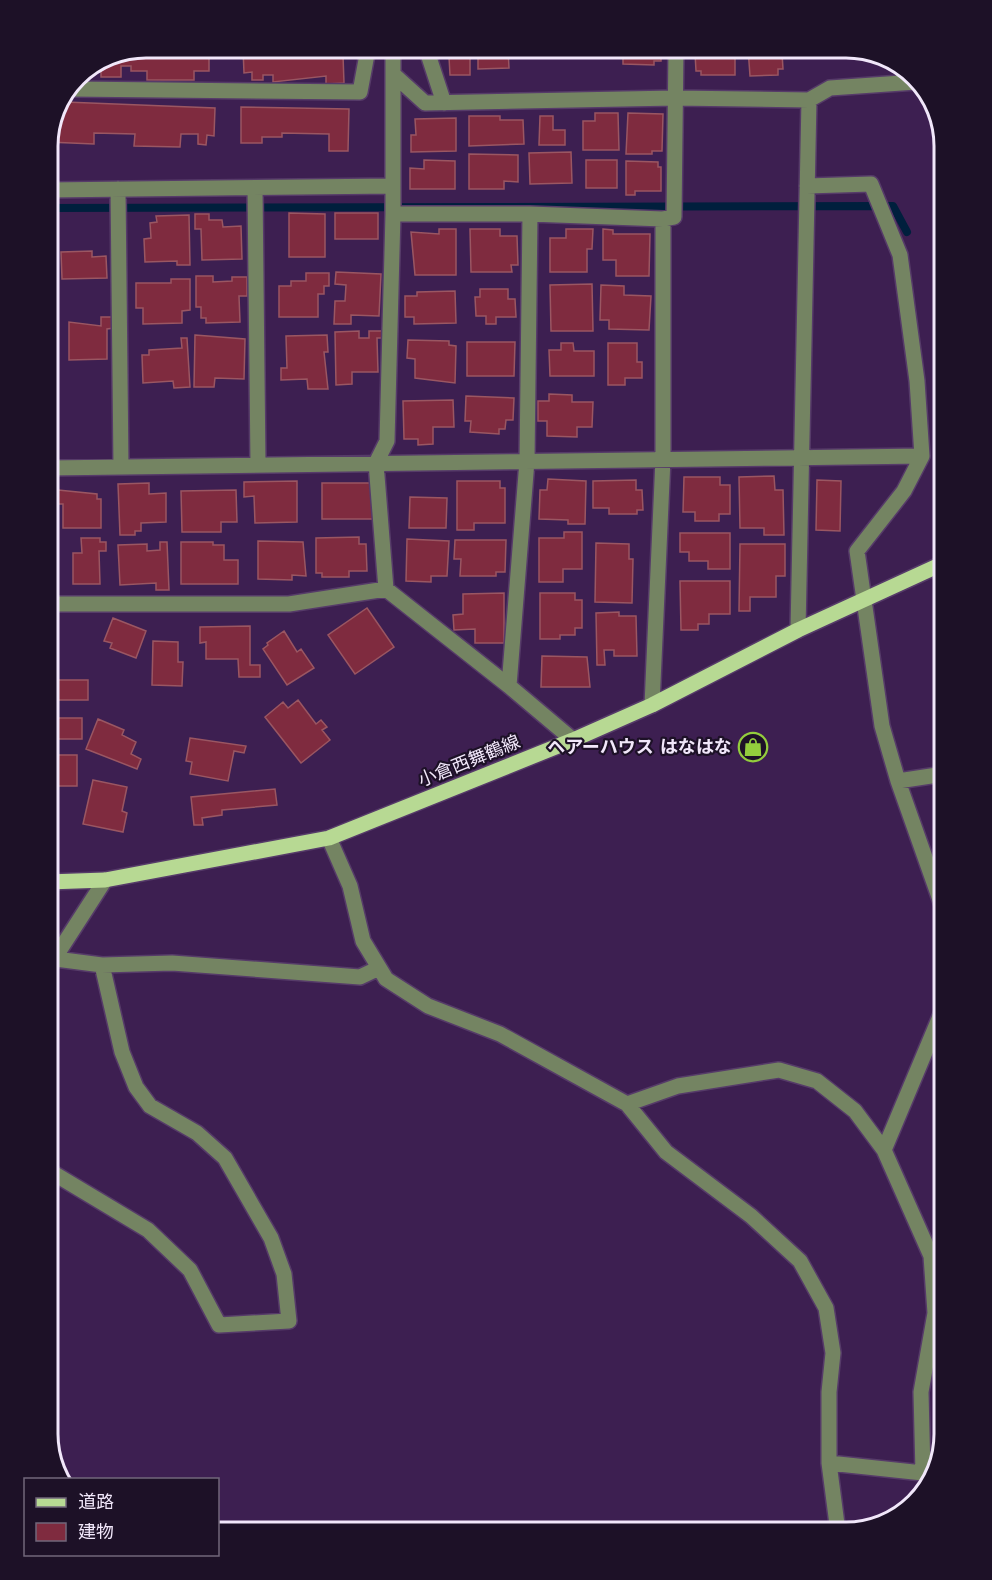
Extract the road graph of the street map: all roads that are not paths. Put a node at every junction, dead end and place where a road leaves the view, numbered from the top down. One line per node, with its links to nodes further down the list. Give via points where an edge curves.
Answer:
1 (366, 59): 7 (street, via 360,92)
2 (393, 59): 5 (street)
3 (430, 59): 10 (street)
4 (676, 59): 8 (street)
5 (393, 74): 10 (street, via 425,103); 11 (street)
6 (907, 83): 9 (street, via 830,88)
7 (81, 88)
8 (675, 98): 9 (street); 10 (street); 18 (street, via 674,216)
9 (809, 100): 12 (street)
10 (444, 103)
11 (393, 186): 13 (street); 16 (street)
12 (807, 186): 19 (street, via 871,184 900,255 917,381); 20 (street)
13 (255, 188): 14 (street); 24 (street)
14 (118, 189): 15 (street); 25 (street)
15 (59, 190)
16 (393, 214): 17 (street); 23 (street, via 387,441)
17 (530, 214): 18 (street); 22 (street)
18 (663, 219): 21 (street)
19 (922, 456): 20 (street); 29 (street, via 904,491 857,551)
20 (802, 458): 21 (street); 31 (street)
21 (663, 459): 22 (street); 33 (street)
22 (527, 461): 23 (street); 32 (street)
23 (376, 463): 24 (street); 28 (street)
24 (258, 465): 25 (street)
25 (121, 467): 26 (street)
26 (59, 468)
27 (934, 567): 29 (main road, 小倉西舞鶴線)
28 (386, 589): 30 (street, via 289,604); 32 (street)
29 (864, 598): 31 (main road, 小倉西舞鶴線); 36 (street, via 882,726)
30 (59, 604)
31 (798, 630): 33 (main road, 小倉西舞鶴線)
32 (509, 686): 34 (street)
33 (652, 705): 34 (main road, 小倉西舞鶴線)
34 (573, 740): 37 (main road, 小倉西舞鶴線)
35 (934, 776): 36 (street)
36 (898, 781): 40 (street)
37 (329, 838): 38 (main road, 小倉西舞鶴線); 44 (street, via 350,886 363,941)
38 (105, 880): 39 (main road, 小倉西舞鶴線); 41 (street)
39 (58, 882)
40 (934, 883)
41 (58, 948)
42 (58, 960): 43 (street)
43 (102, 965): 44 (street, via 172,963 360,977); 48 (street, via 122,1052 136,1087 150,1106 197,1133 225,1158 271,1238 284,1274 289,1321 219,1325 190,1270 148,1230)
44 (379, 968): 46 (street, via 386,979 428,1006 500,1034)
45 (934, 1031): 47 (street)
46 (627, 1104): 47 (street, via 678,1086 779,1070 817,1080 855,1111); 51 (street, via 666,1152 751,1216 800,1261 826,1308 833,1353)
47 (884, 1150): 49 (street, via 932,1256)
48 (58, 1176)
49 (934, 1294)
50 (934, 1319): 52 (street, via 921,1392)
51 (829, 1463): 53 (street); 54 (street)
52 (927, 1467)
53 (924, 1474)
54 (837, 1522)

